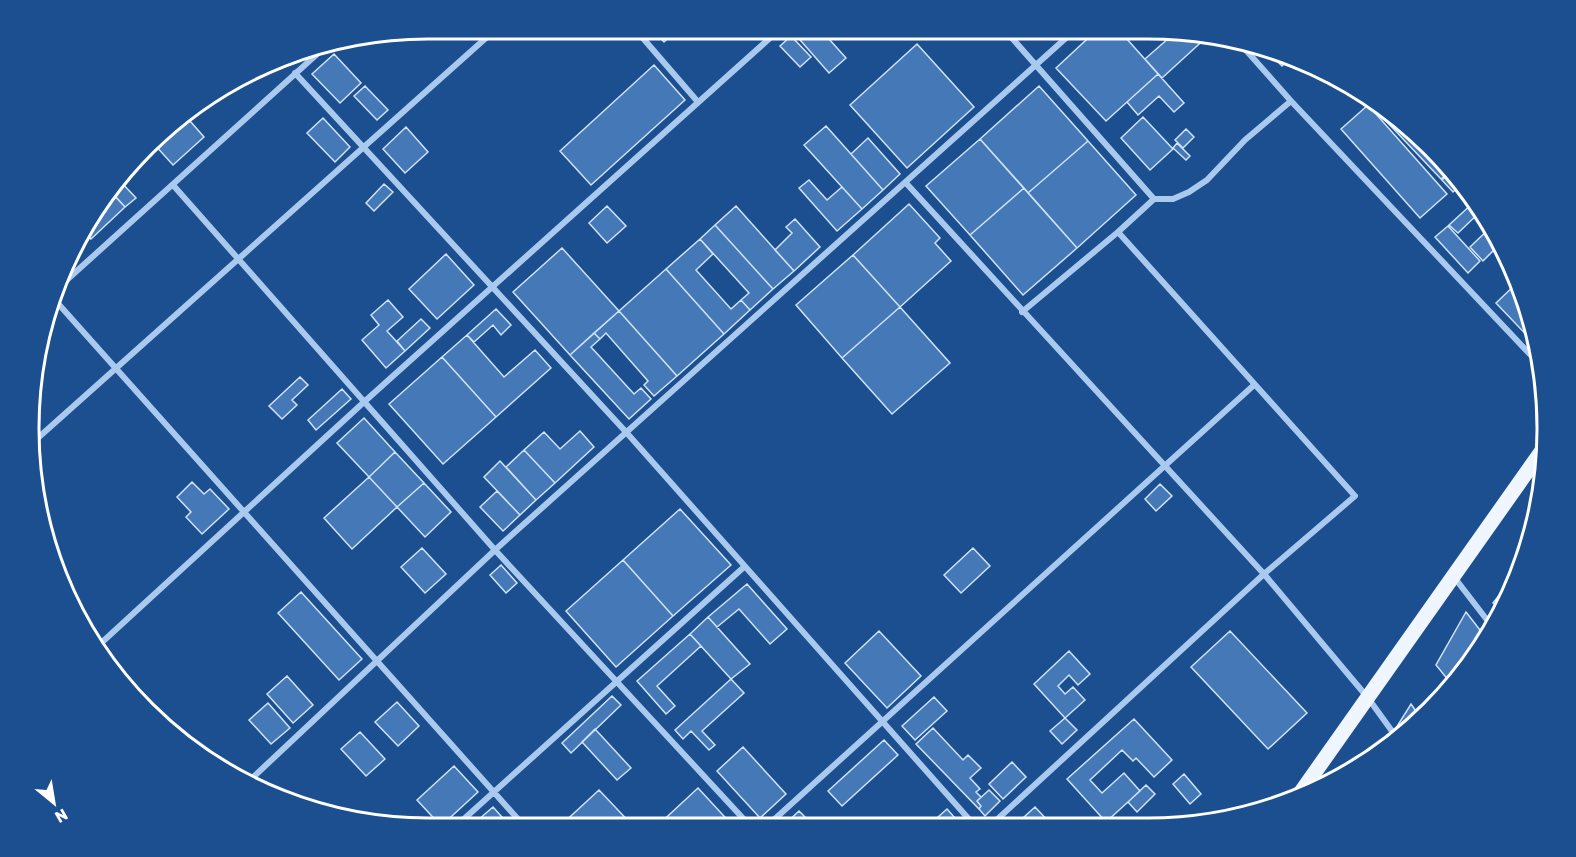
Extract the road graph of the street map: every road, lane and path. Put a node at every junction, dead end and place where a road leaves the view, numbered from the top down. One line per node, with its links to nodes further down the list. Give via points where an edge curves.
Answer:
1 (485, 39): 12 (street)
2 (644, 39): 11 (street)
3 (769, 39): 11 (street)
4 (1013, 39): 8 (street)
5 (1065, 39): 8 (street)
6 (1248, 52): 10 (street)
7 (314, 56): 9 (street)
8 (1036, 65): 13 (street); 15 (street)
9 (295, 73): 12 (street); 14 (street)
10 (1291, 101): 15 (street, via 1245,140 1208,180 1173,199); 22 (street)
11 (698, 102): 19 (street)
12 (364, 147): 17 (street); 19 (street)
13 (906, 183): 21 (street); 26 (street)
14 (173, 185): 17 (street); 18 (street)
15 (1154, 199): 16 (street)
16 (1118, 232): 21 (street); 24 (street)
17 (238, 259): 23 (street); 25 (street)
18 (69, 279)
19 (492, 287): 25 (street); 26 (street)
20 (60, 304): 23 (street)
21 (1022, 312): 29 (street)
22 (1530, 355)
23 (117, 369): 27 (street); 30 (street)
24 (1254, 385): 29 (street); 33 (street, via 1355,496)
25 (364, 402): 30 (street); 31 (street)
26 (626, 432): 31 (street); 32 (street)
27 (39, 437)
28 (1535, 462): 34 (main road)
29 (1166, 466): 33 (street); 40 (street)
30 (244, 512): 36 (street); 37 (street)
31 (495, 550): 37 (street); 38 (street)
32 (744, 567): 38 (street); 40 (street)
33 (1264, 574): 39 (street); 50 (street)
34 (1454, 577): 35 (street); 39 (main road)
35 (1487, 620)
36 (103, 642)
37 (376, 660): 42 (street); 44 (street)
38 (616, 681): 44 (street); 47 (street)
39 (1368, 698): 41 (street); 43 (main road)
40 (883, 723): 48 (street); 49 (street)
41 (1392, 732)
42 (254, 777)
43 (1307, 784)
44 (493, 791): 45 (street); 46 (street)
45 (465, 818)
46 (517, 818)
47 (744, 818)
48 (776, 818)
49 (968, 818)
50 (999, 818)

